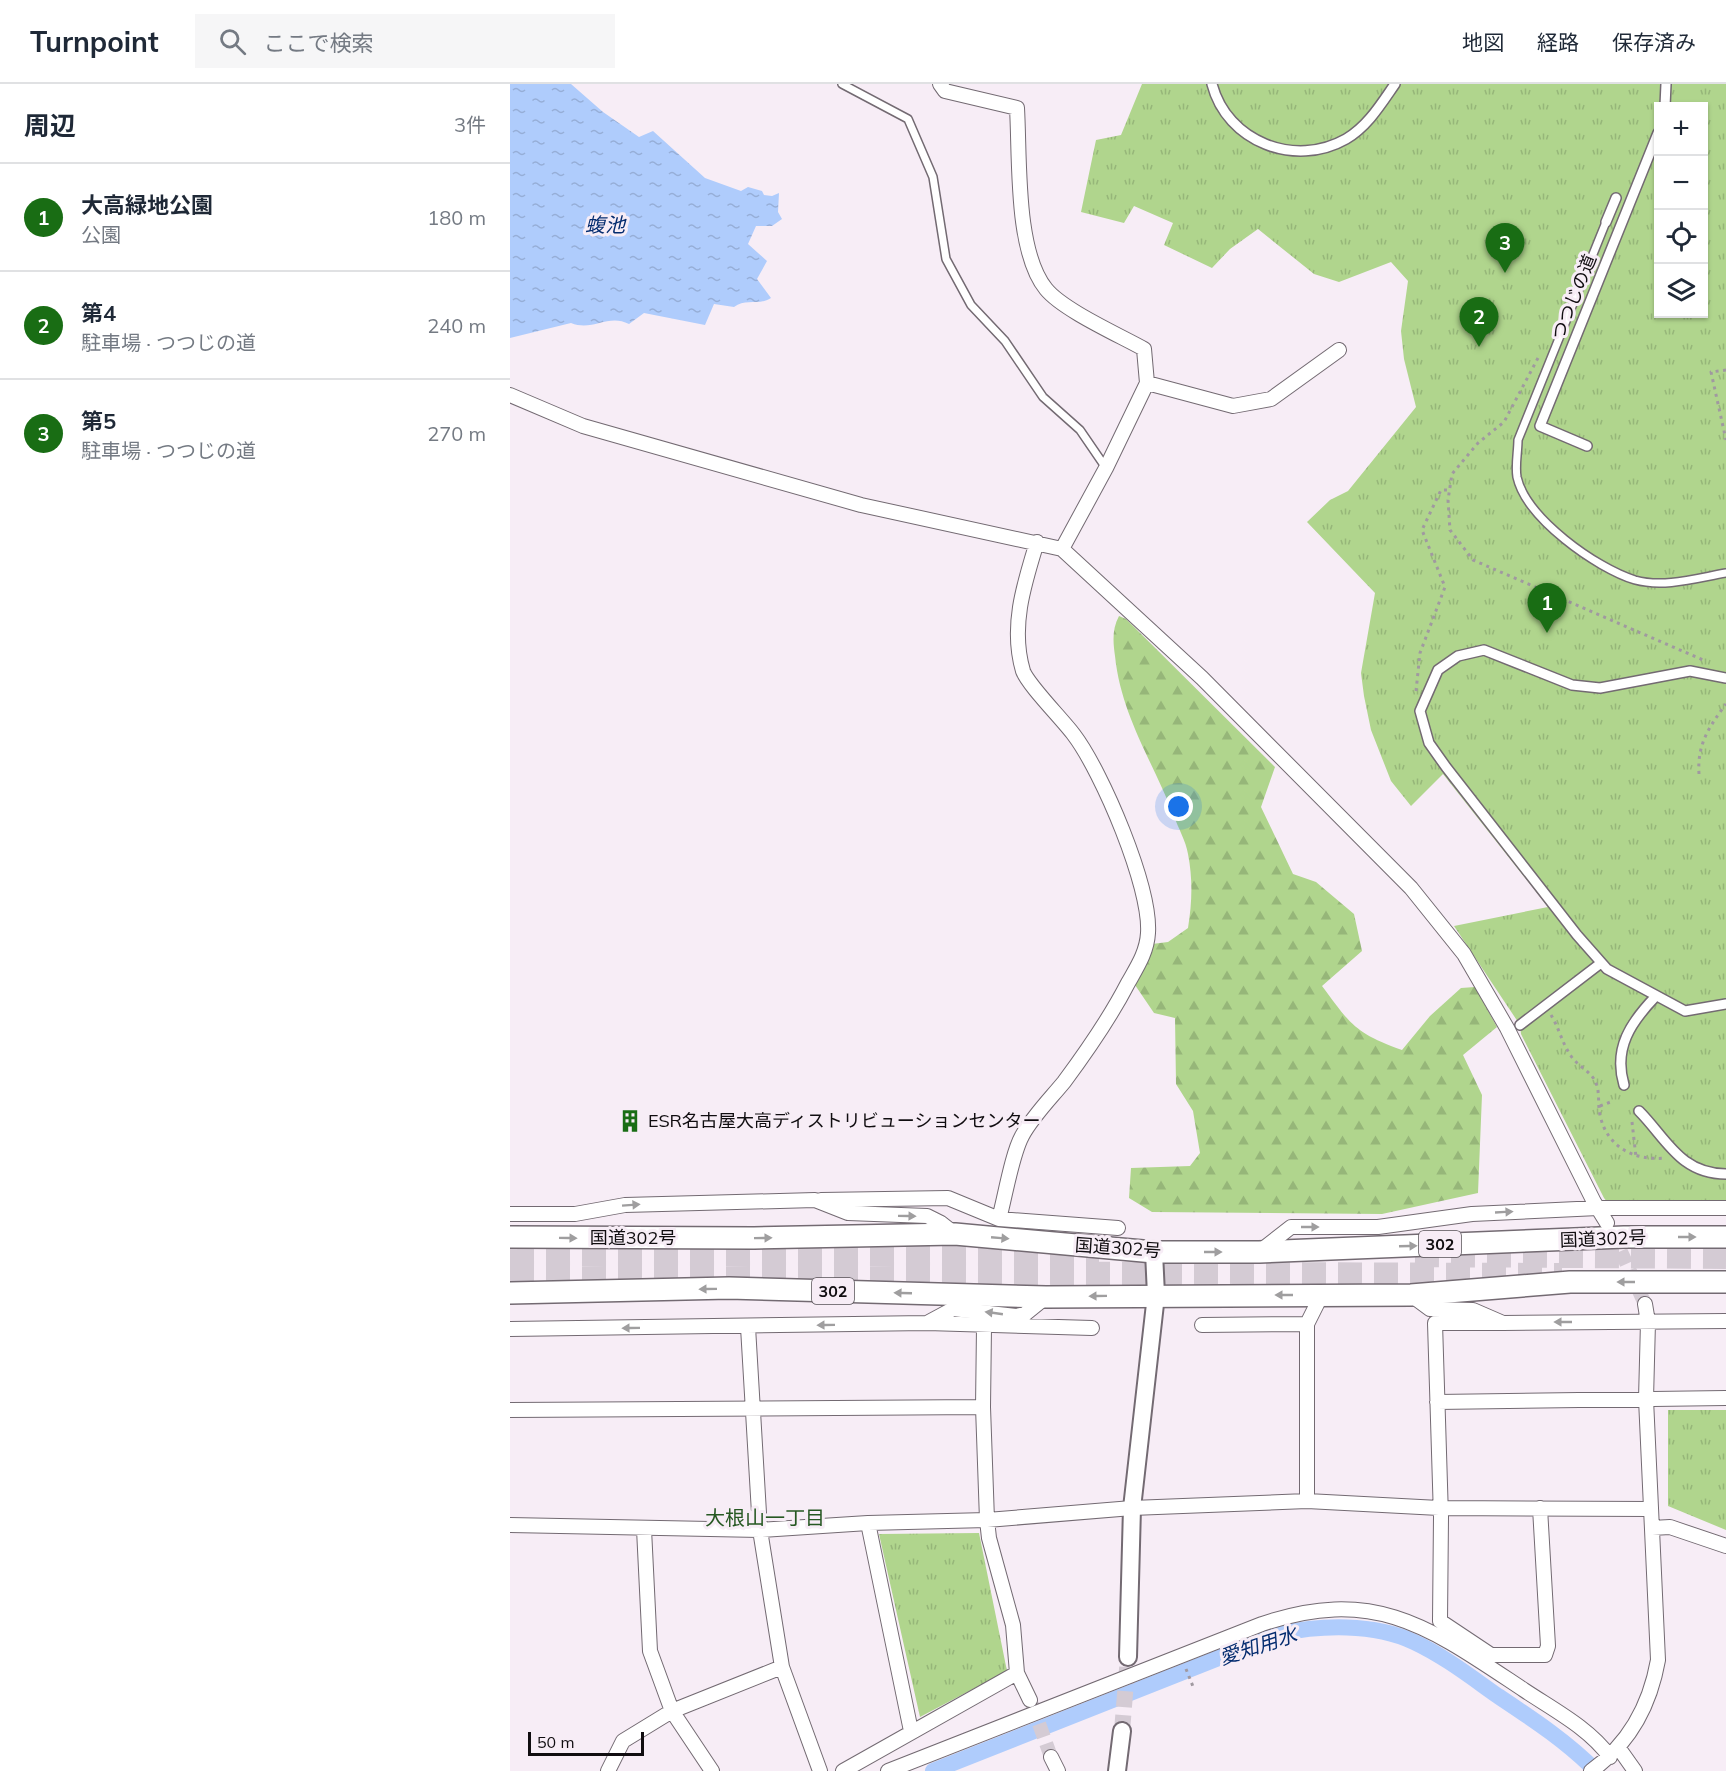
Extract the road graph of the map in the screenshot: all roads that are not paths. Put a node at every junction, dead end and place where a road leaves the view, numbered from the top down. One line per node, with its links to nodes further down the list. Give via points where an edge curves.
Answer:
1 (842, 84): 14 (lane, via 908,119 933,177 946,259 971,305 1005,341 1043,398 1080,430)
2 (940, 84): 11 (street, via 945,91 1017,108 1025,247 1034,270 1046,290 1144,349)
3 (1212, 84): 4 (street, via 1224,110 1243,132 1282,152 1328,148 1348,138 1366,124)
4 (1395, 84)
5 (1666, 84): 6 (street)
6 (1665, 102)
7 (1654, 145): 13 (street, つつじの道, via 1540,426)
8 (1616, 198): 9 (street)
9 (1606, 222): 17 (lane, via 1518,440 1517,477 1535,512 1581,553 1635,580 1672,583)
10 (1339, 350): 11 (street, via 1270,399 1233,406)
11 (1147, 383): 14 (street)
12 (510, 395): 15 (street, via 583,426 861,505)
13 (1587, 446)
14 (1106, 468): 16 (street)
15 (1037, 542): 16 (street); 32 (street, via 1019,605 1024,673 1076,737 1098,776 1142,890 1148,934 1144,954 1122,995 1083,1056 1021,1137)
16 (1062, 549): 28 (street, via 1202,678 1418,897 1464,954 1507,1028)
17 (1726, 573)
18 (1726, 678): 19 (street, via 1690,671 1600,688 1572,686 1484,650 1458,656 1438,670 1420,711 1429,743 1440,759)
19 (1601, 963): 20 (street); 22 (street)
20 (1656, 996): 21 (street, via 1684,1011); 23 (street, via 1634,1021 1624,1042 1619,1063)
21 (1726, 1004)
22 (1520, 1025)
23 (1624, 1084)
24 (1635, 1112): 25 (street, via 1676,1155 1698,1168)
25 (1726, 1174)
26 (815, 1200): 27 (street); 30 (street, one-way to 26, via 574,1214 625,1205); 31 (street, via 848,1213)
27 (864, 1200): 31 (street, via 869,1209); 32 (street, via 948,1198)
28 (1598, 1208): 29 (street); 33 (street); 39 (street, one-way to 28, via 1291,1227 1378,1227 1472,1214)
29 (1726, 1208)
30 (510, 1214)
31 (882, 1216): 35 (street, one-way to 35, via 927,1216)
32 (999, 1219): 34 (street)
33 (1607, 1222)
34 (1118, 1228)
35 (954, 1234): 36 (highway, 国道302号 / 302, one-way to 35); 38 (highway, 国道302号 / 302, one-way to 38)
36 (510, 1237)
37 (1726, 1238): 39 (highway, 国道302号 / 302, one-way to 37, via 1624,1237)
38 (1154, 1252): 39 (highway, 国道302号 / 302, one-way to 39); 43 (street)
39 (1259, 1252)
40 (1726, 1282): 44 (highway, 302, one-way to 44, via 1570,1282)
41 (510, 1293): 45 (highway, 302, one-way to 41, via 729,1288)
42 (1322, 1294): 43 (highway, 302, one-way to 43); 44 (highway, 302); 51 (street)
43 (1156, 1295): 45 (highway, 302, one-way to 45); 64 (street)
44 (1411, 1295): 50 (street, via 1430,1309 1473,1310)
45 (1046, 1297): 49 (street, one-way to 49, via 1025,1314 1016,1316 953,1309)
46 (1645, 1304): 48 (street)
47 (1726, 1320): 48 (street)
48 (1648, 1322): 50 (street, one-way to 50); 58 (street)
49 (927, 1323): 53 (street, one-way to 53); 54 (street)
50 (1503, 1323): 59 (street, via 1435,1323)
51 (1307, 1324): 52 (street); 63 (street)
52 (1202, 1325)
53 (748, 1327): 56 (street, one-way to 56); 62 (street)
54 (984, 1327): 55 (street); 60 (street)
55 (1092, 1328)
56 (510, 1329)
57 (1726, 1398): 58 (street)
58 (1646, 1399): 59 (street); 67 (street)
59 (1437, 1402): 65 (street)
60 (983, 1407): 62 (street); 68 (street)
61 (510, 1410): 62 (street)
62 (753, 1410): 73 (street)
63 (1307, 1501): 64 (street); 65 (street)
64 (1132, 1508): 68 (street); 75 (street)
65 (1439, 1508): 66 (street); 66 (street, via 1440,1621 1491,1655 1545,1655 1548,1646)
66 (1540, 1508): 67 (street)
67 (1651, 1509): 72 (street)
68 (987, 1520): 69 (street); 77 (street, via 1013,1624)
69 (868, 1523): 73 (street); 80 (street)
70 (510, 1525): 71 (street)
71 (644, 1528): 73 (street); 79 (street, via 650,1651)
72 (1652, 1528): 74 (street, via 1670,1527); 82 (street, via 1658,1660 1650,1697)
73 (760, 1530): 76 (street)
74 (1726, 1546)
75 (1128, 1658)
76 (782, 1667): 79 (street); 86 (street)
77 (1017, 1673): 78 (street); 80 (street)
78 (1030, 1700)
79 (672, 1711): 84 (street, via 622,1741); 85 (street)
80 (911, 1731): 87 (street)
81 (1122, 1731): 90 (street)
82 (1614, 1752): 88 (street, via 1429,1629 1380,1613 1320,1609 1292,1614); 91 (street); 92 (street)
83 (1051, 1757): 89 (street)
84 (608, 1771)
85 (712, 1771)
86 (820, 1771)
87 (843, 1771)
88 (888, 1771)
89 (1058, 1771)
90 (1116, 1771)
91 (1591, 1771)
92 (1635, 1771)

